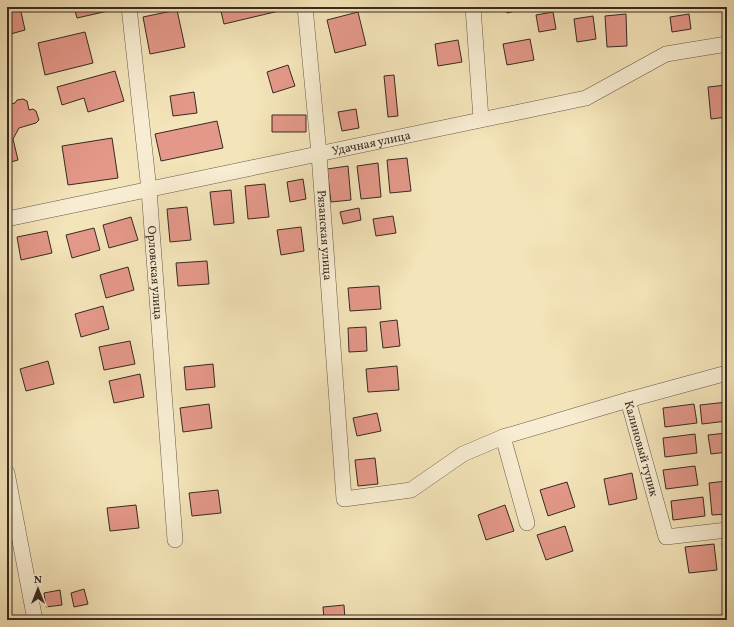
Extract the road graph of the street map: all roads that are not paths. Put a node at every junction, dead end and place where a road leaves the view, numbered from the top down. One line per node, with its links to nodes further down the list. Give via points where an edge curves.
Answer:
1 (129, 7): 7 (street, Орловская улица)
2 (305, 7): 6 (street, Рязанская улица)
3 (473, 7): 5 (street)
4 (727, 44): 5 (street, Удачная улица, via 666,54 586,98)
5 (480, 119): 6 (street, Удачная улица)
6 (319, 154): 7 (street, Удачная улица); 11 (street, Рязанская улица, via 344,499 411,490 463,454)
7 (149, 190): 8 (street, Удачная улица); 15 (street, Орловская улица)
8 (7, 219)
9 (727, 373): 10 (street, Калиновый тупик)
10 (628, 400): 11 (street); 14 (street, Калиновый тупик, via 666,537)
11 (503, 437): 13 (street)
12 (7, 473): 16 (street)
13 (527, 524)
14 (727, 530)
15 (175, 540)
16 (35, 620)

